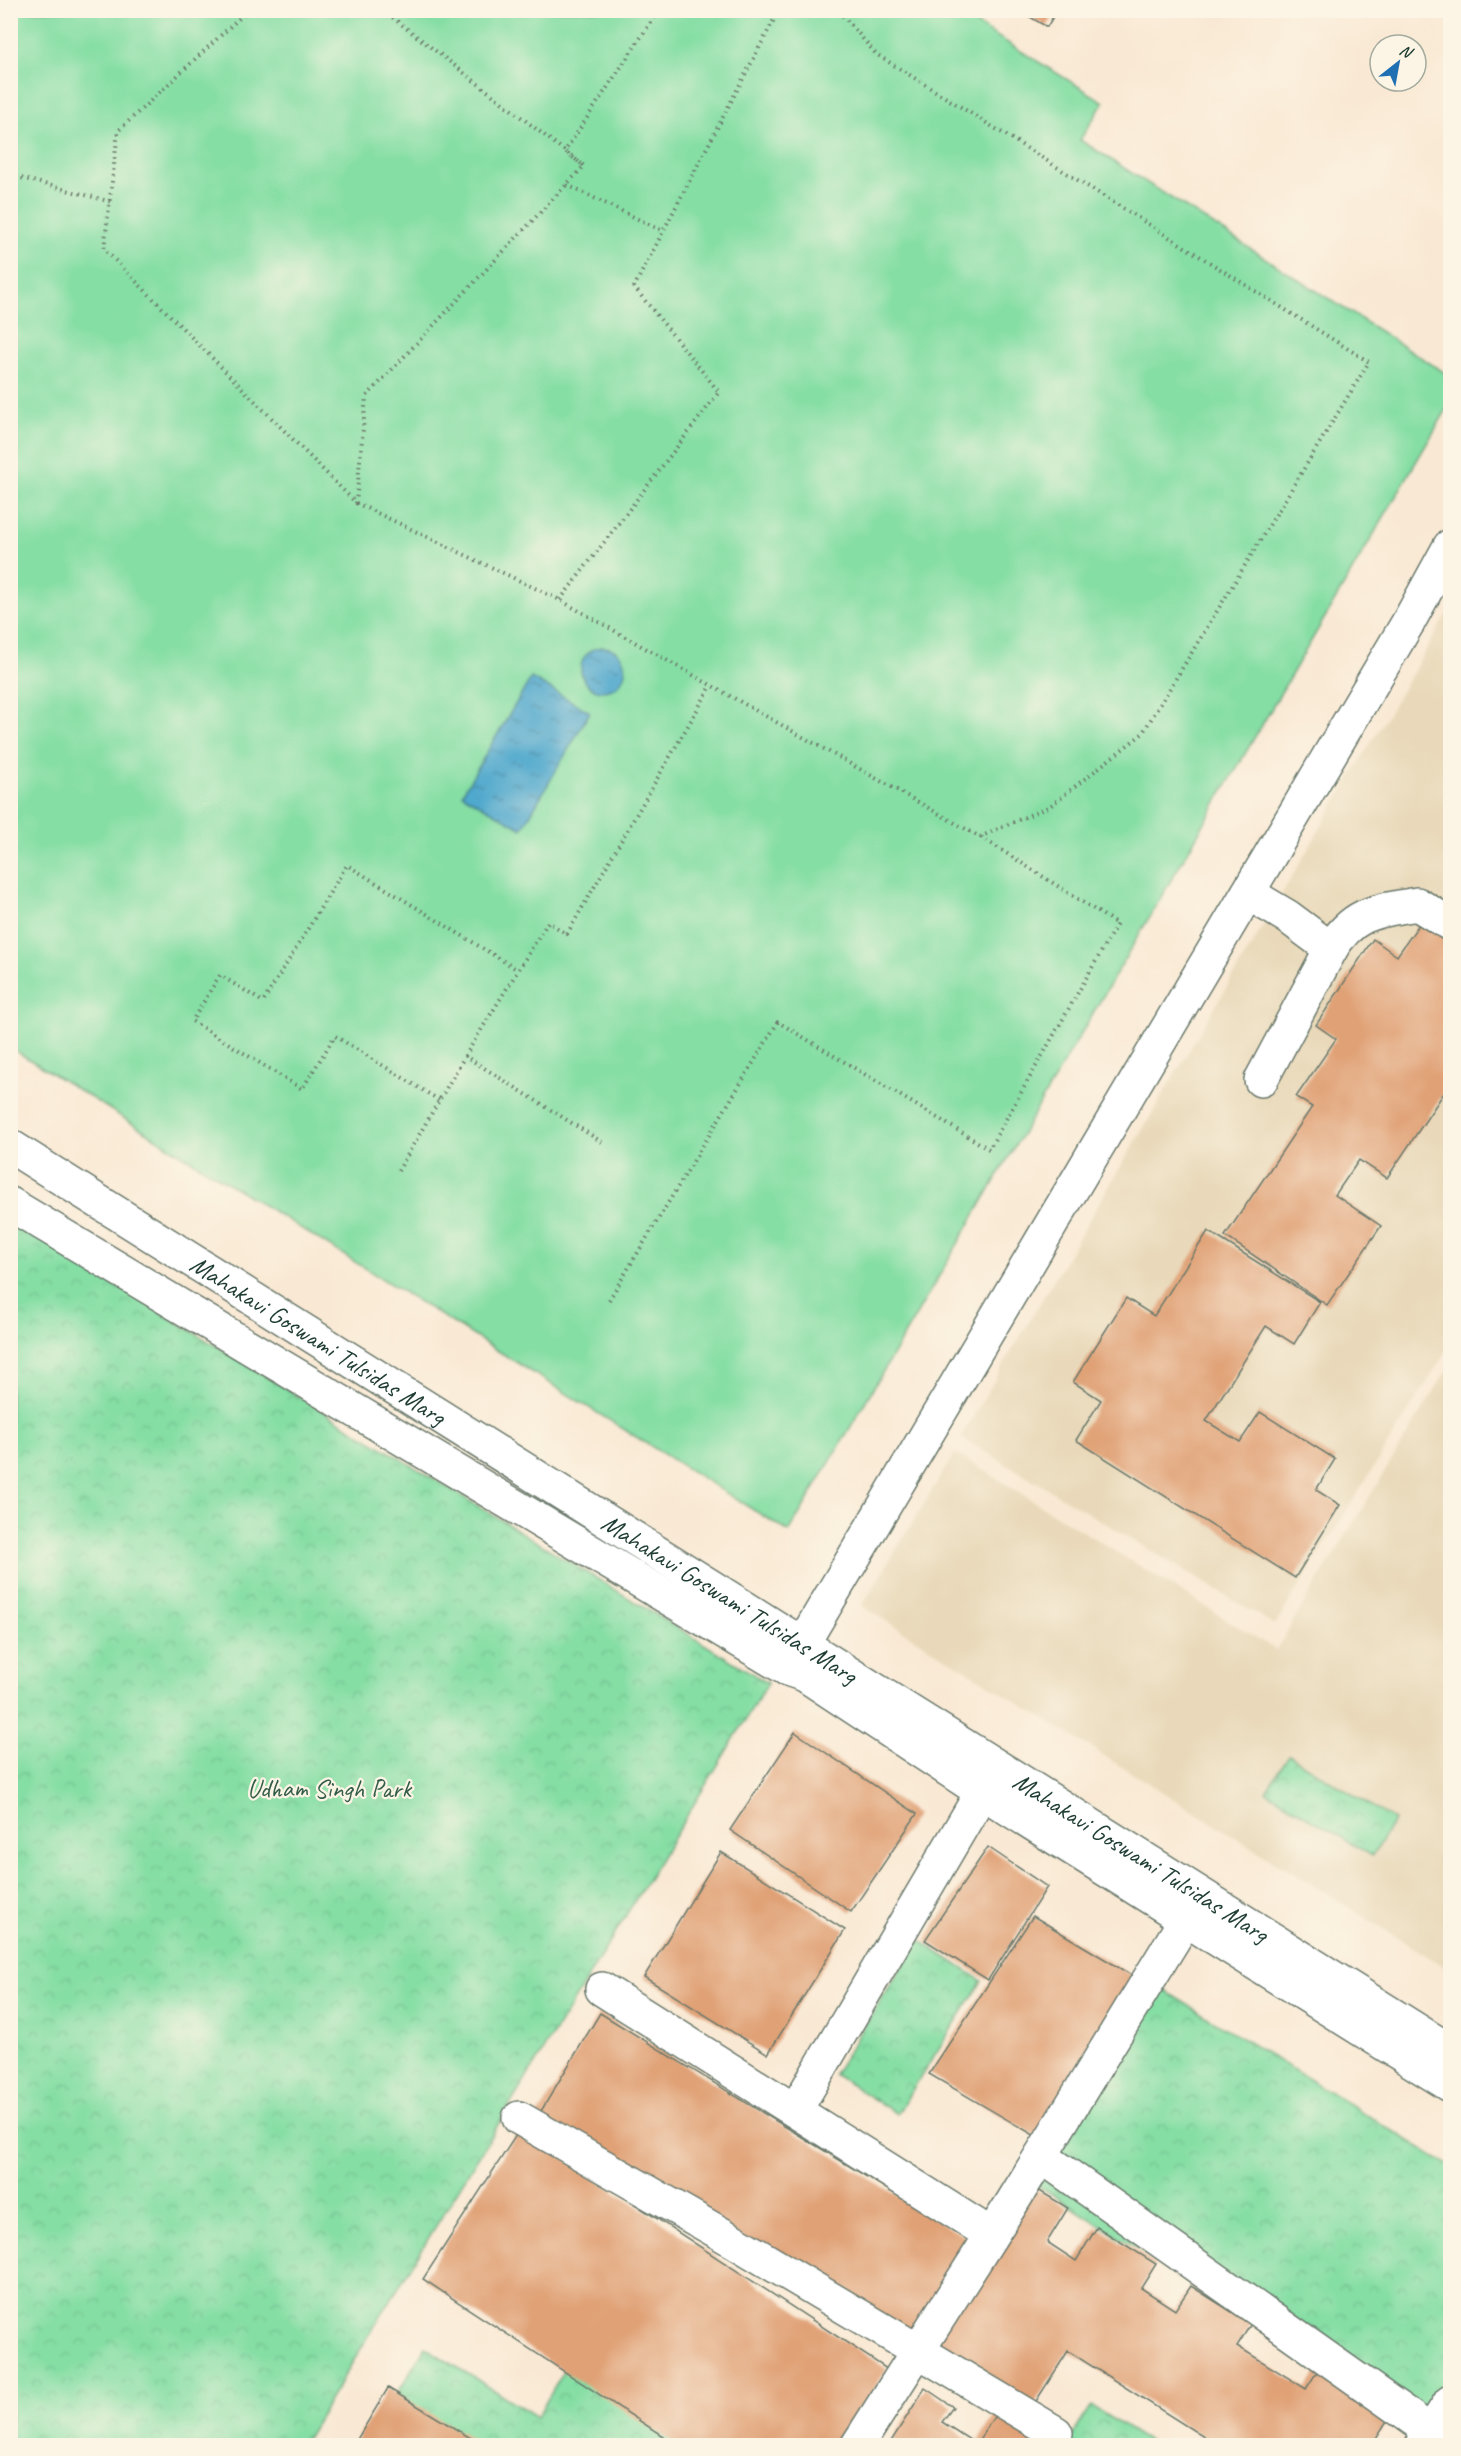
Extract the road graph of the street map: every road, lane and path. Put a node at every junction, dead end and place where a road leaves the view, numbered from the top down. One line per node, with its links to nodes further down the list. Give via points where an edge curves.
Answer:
1 (383, 10): 6 (path)
2 (659, 10): 6 (path, via 565,151)
3 (779, 10): 10 (path)
4 (838, 10): 15 (path, via 876,54 1369,362 1142,734 1050,806)
5 (247, 11): 9 (path, via 118,131)
6 (584, 166): 8 (path)
7 (10, 175): 9 (path)
8 (567, 185): 10 (path); 11 (path, via 366,397)
9 (111, 202): 11 (path, via 104,249)
10 (663, 231): 13 (path, via 634,287 719,392)
11 (356, 503): 13 (path)
12 (1450, 546): 16 (street)
13 (560, 600): 14 (path)
14 (711, 686): 15 (path); 19 (path, via 567,934 548,922)
15 (980, 837): 27 (path, via 1117,924 989,1149 778,1023)
16 (1248, 893): 18 (street); 28 (street)
17 (1450, 924): 18 (street, via 1417,904 1368,913 1340,934)
18 (1331, 949): 21 (street)
19 (518, 970): 20 (path); 22 (path, via 347,865 263,1002 220,975 192,1021 302,1089 335,1036)
20 (465, 1056): 22 (path); 23 (path)
21 (1261, 1080)
22 (439, 1100): 25 (path)
23 (602, 1142)
24 (10, 1146): 28 (street, Mahakavi Goswami Tulsidas Marg)
25 (398, 1171)
26 (10, 1204): 28 (street, Mahakavi Goswami Tulsidas Marg)
27 (609, 1300)
28 (795, 1657): 29 (street, Mahakavi Goswami Tulsidas Marg, via 805,1675); 32 (street, Mahakavi Goswami Tulsidas Marg)
29 (982, 1792): 30 (street, Mahakavi Goswami Tulsidas Marg); 34 (street)
30 (1186, 1919): 33 (street, Mahakavi Goswami Tulsidas Marg); 36 (street)
31 (602, 1989): 34 (street)
32 (1450, 2051)
33 (1450, 2085)
34 (796, 2109): 37 (street)
35 (519, 2118): 38 (street)
36 (1041, 2156): 37 (street); 40 (street)
37 (990, 2234): 38 (street)
38 (917, 2351): 41 (street); 42 (street, via 1056,2433)
39 (1450, 2402): 40 (street)
40 (1435, 2440)
41 (857, 2445)
42 (1048, 2445)

